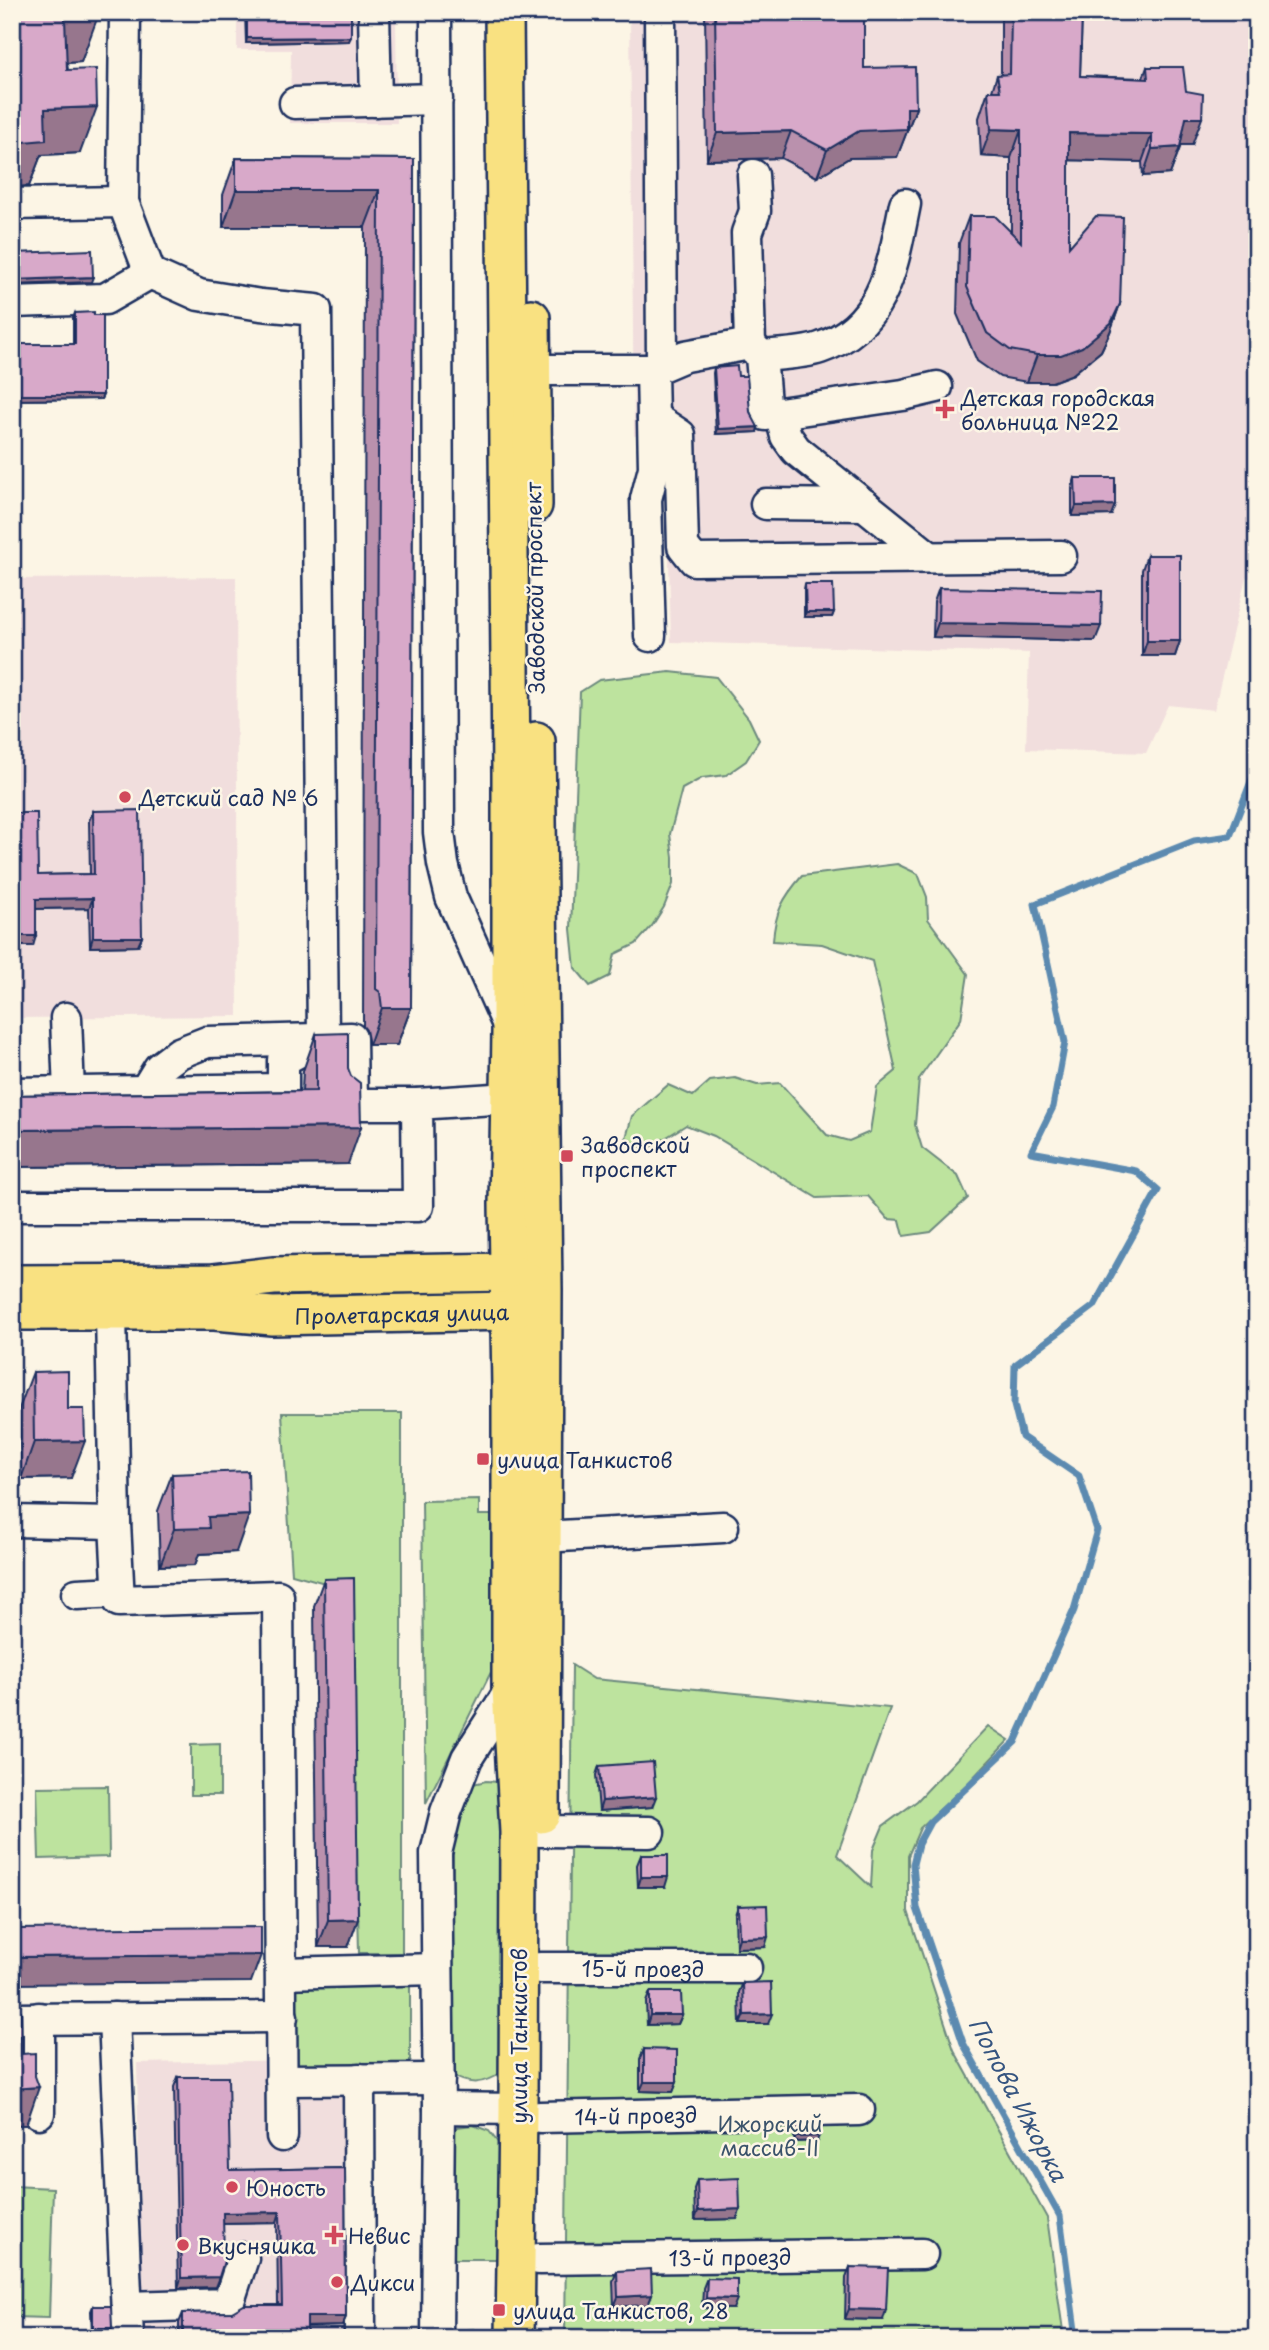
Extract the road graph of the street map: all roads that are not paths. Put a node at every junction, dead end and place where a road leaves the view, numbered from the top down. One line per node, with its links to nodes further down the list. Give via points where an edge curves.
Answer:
1 (125, 12): 11 (street)
2 (374, 12): 8 (street)
3 (436, 12): 7 (street)
4 (504, 12): 18 (main road, Заводской проспект)
5 (528, 12): 18 (main road, Заводской проспект)
6 (660, 12): 17 (street)
7 (437, 99): 8 (street); 28 (street, via 439,832 451,897)
8 (376, 102): 9 (street)
9 (295, 103)
10 (753, 176): 16 (street, via 755,211 747,233)
11 (123, 202): 12 (street); 14 (street)
12 (12, 204)
13 (905, 204): 16 (street, via 893,265 881,297 863,320 846,335 819,348)
14 (150, 273): 15 (street, via 105,299); 29 (street, via 199,295 316,310)
15 (12, 302)
16 (756, 350): 17 (street, via 685,356); 20 (street, via 766,415)
17 (657, 368): 18 (street); 21 (street)
18 (519, 370): 28 (main road, Заводской проспект); 38 (main road, Заводской проспект)
19 (937, 387): 20 (street)
20 (780, 413): 23 (street, via 786,436 796,450)
21 (653, 417): 25 (street, via 680,435 682,546 694,560); 26 (street, via 654,468 646,499)
22 (766, 504): 23 (street)
23 (864, 505): 25 (street)
24 (1061, 556): 25 (street)
25 (929, 557)
26 (650, 636)
27 (66, 1018): 32 (street)
28 (511, 1032): 33 (main road, Заводской проспект)
29 (323, 1038): 30 (street, via 207,1042 179,1053 159,1068); 30 (street, via 283,1060 283,1089); 34 (street, via 351,1038 352,1104)
30 (145, 1091): 32 (street)
31 (12, 1093): 32 (street)
32 (69, 1093)
33 (509, 1098): 34 (street); 36 (main road, Заводской проспект)
34 (417, 1104): 35 (street, via 418,1206)
35 (12, 1206)
36 (509, 1272): 37 (main road, Пролетарская улица, via 273,1276 214,1283); 38 (main road, Пролетарская улица); 41 (main road, улица Танкистов)
37 (12, 1284)
38 (543, 1290): 41 (main road, Пролетарская улица); 45 (main road, улица Танкистов)
39 (12, 1311): 40 (main road, Пролетарская улица)
40 (111, 1311): 41 (main road, Пролетарская улица, via 272,1316); 43 (street)
41 (510, 1311): 48 (main road, улица Танкистов)
42 (12, 1521): 43 (street)
43 (115, 1523): 46 (street)
44 (723, 1527): 45 (street)
45 (542, 1537): 49 (main road, улица Танкистов)
46 (119, 1592): 47 (street); 54 (street, via 119,1601 278,1597)
47 (76, 1594)
48 (511, 1689): 53 (street, via 467,1759 446,1812 436,1853); 63 (main road, улица Танкистов)
49 (540, 1830): 50 (street); 51 (main road, улица Танкистов)
50 (649, 1832)
51 (540, 1968): 52 (street, 15-й проезд); 63 (main road, улица Танкистов)
52 (746, 1968)
53 (437, 1969): 54 (street); 59 (street)
54 (282, 1973): 55 (street)
55 (282, 2017): 57 (street); 60 (street)
56 (25, 2018): 57 (street); 64 (street)
57 (114, 2018): 69 (street)
58 (359, 2079): 59 (street); 60 (street); 71 (street)
59 (439, 2079): 61 (street)
60 (281, 2080): 65 (street)
61 (439, 2108): 63 (street, 14-й проезд); 72 (street)
62 (859, 2110): 63 (street, 14-й проезд)
63 (532, 2111): 68 (main road, улица Танкистов); 73 (main road, улица Танкистов)
64 (39, 2113)
65 (282, 2136)
66 (922, 2255): 68 (street, 13-й проезд)
67 (243, 2258): 69 (street, via 228,2304)
68 (550, 2259): 74 (main road, улица Танкистов)
69 (127, 2307): 70 (street)
70 (128, 2338)
71 (360, 2338)
72 (437, 2338)
73 (515, 2338)
74 (540, 2338)

